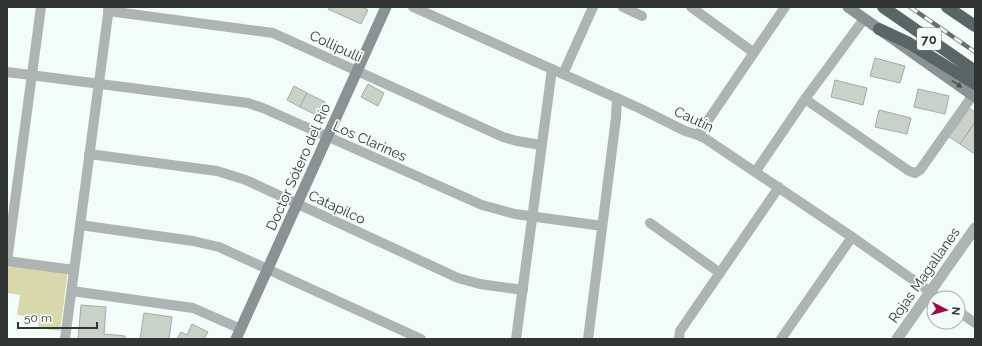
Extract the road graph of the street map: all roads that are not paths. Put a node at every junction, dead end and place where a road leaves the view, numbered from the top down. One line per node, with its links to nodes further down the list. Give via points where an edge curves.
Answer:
1 (41, 7): 22 (street)
2 (386, 7): 19 (main road, Doctor Sótero del Río)
3 (413, 7): 17 (street, Cautín)
4 (593, 7): 21 (street)
5 (623, 7): 12 (street)
6 (691, 7): 16 (street)
7 (785, 7): 16 (street)
8 (848, 7): 13 (main road)
9 (883, 7): 18 (highway, 70)
10 (947, 7): 14 (highway, 70)
11 (109, 9): 19 (street, Collipulli, via 267,31); 23 (street)
12 (642, 16)
13 (864, 19): 15 (main road); 26 (street)
14 (975, 26)
15 (879, 29): 24 (highway, one-way to 24, via 909,43)
16 (753, 52): 27 (street)
17 (552, 69): 21 (street, Cautín); 29 (street)
18 (975, 70)
19 (357, 71): 28 (main road, Doctor Sótero del Río); 29 (street, Collipulli, via 502,137)
20 (7, 72): 22 (street, Los Clarines)
21 (563, 74): 25 (street, Cautín)
22 (32, 75): 23 (street, Los Clarines); 40 (street)
23 (98, 83): 28 (street, Los Clarines, via 248,103); 30 (street)
24 (974, 92): 26 (street, via 920,170 915,173)
25 (617, 98): 27 (street, Cautín, via 685,131); 37 (street)
26 (805, 99): 31 (street)
27 (698, 134): 31 (street, Cautín)
28 (327, 138): 33 (main road, Doctor Sótero del Río); 34 (street, Los Clarines, via 482,205 509,213)
29 (541, 145): 34 (street)
30 (89, 154): 33 (street, Catapilco, via 224,173 246,180); 36 (street)
31 (756, 171): 32 (street, Cautín)
32 (780, 188): 39 (street, Cautín); 43 (street)
33 (297, 204): 41 (main road, Doctor Sótero del Río); 44 (street, Catapilco, via 458,278)
34 (532, 216): 37 (street, Los Clarines); 44 (street)
35 (650, 223): 43 (street)
36 (80, 225): 41 (street, via 202,242); 42 (street)
37 (602, 226): 56 (street)
38 (975, 228): 46 (street, Rojas Magallanes)
39 (852, 236): 45 (street, Cautín); 57 (street)
40 (7, 261): 42 (street)
41 (268, 268): 51 (main road, Doctor Sótero del Río); 52 (street)
42 (74, 270): 47 (street)
43 (720, 273): 53 (street, via 680,331)
44 (523, 290): 55 (street)
45 (928, 290)
46 (938, 290)
47 (72, 291): 51 (street, via 193,308); 54 (street)
48 (926, 305): 58 (street, Rojas Magallanes)
49 (966, 317): 50 (street)
50 (975, 323)
51 (239, 334)
52 (416, 338)
53 (678, 338)
54 (65, 339)
55 (516, 339)
56 (588, 339)
57 (781, 339)
58 (897, 339)

